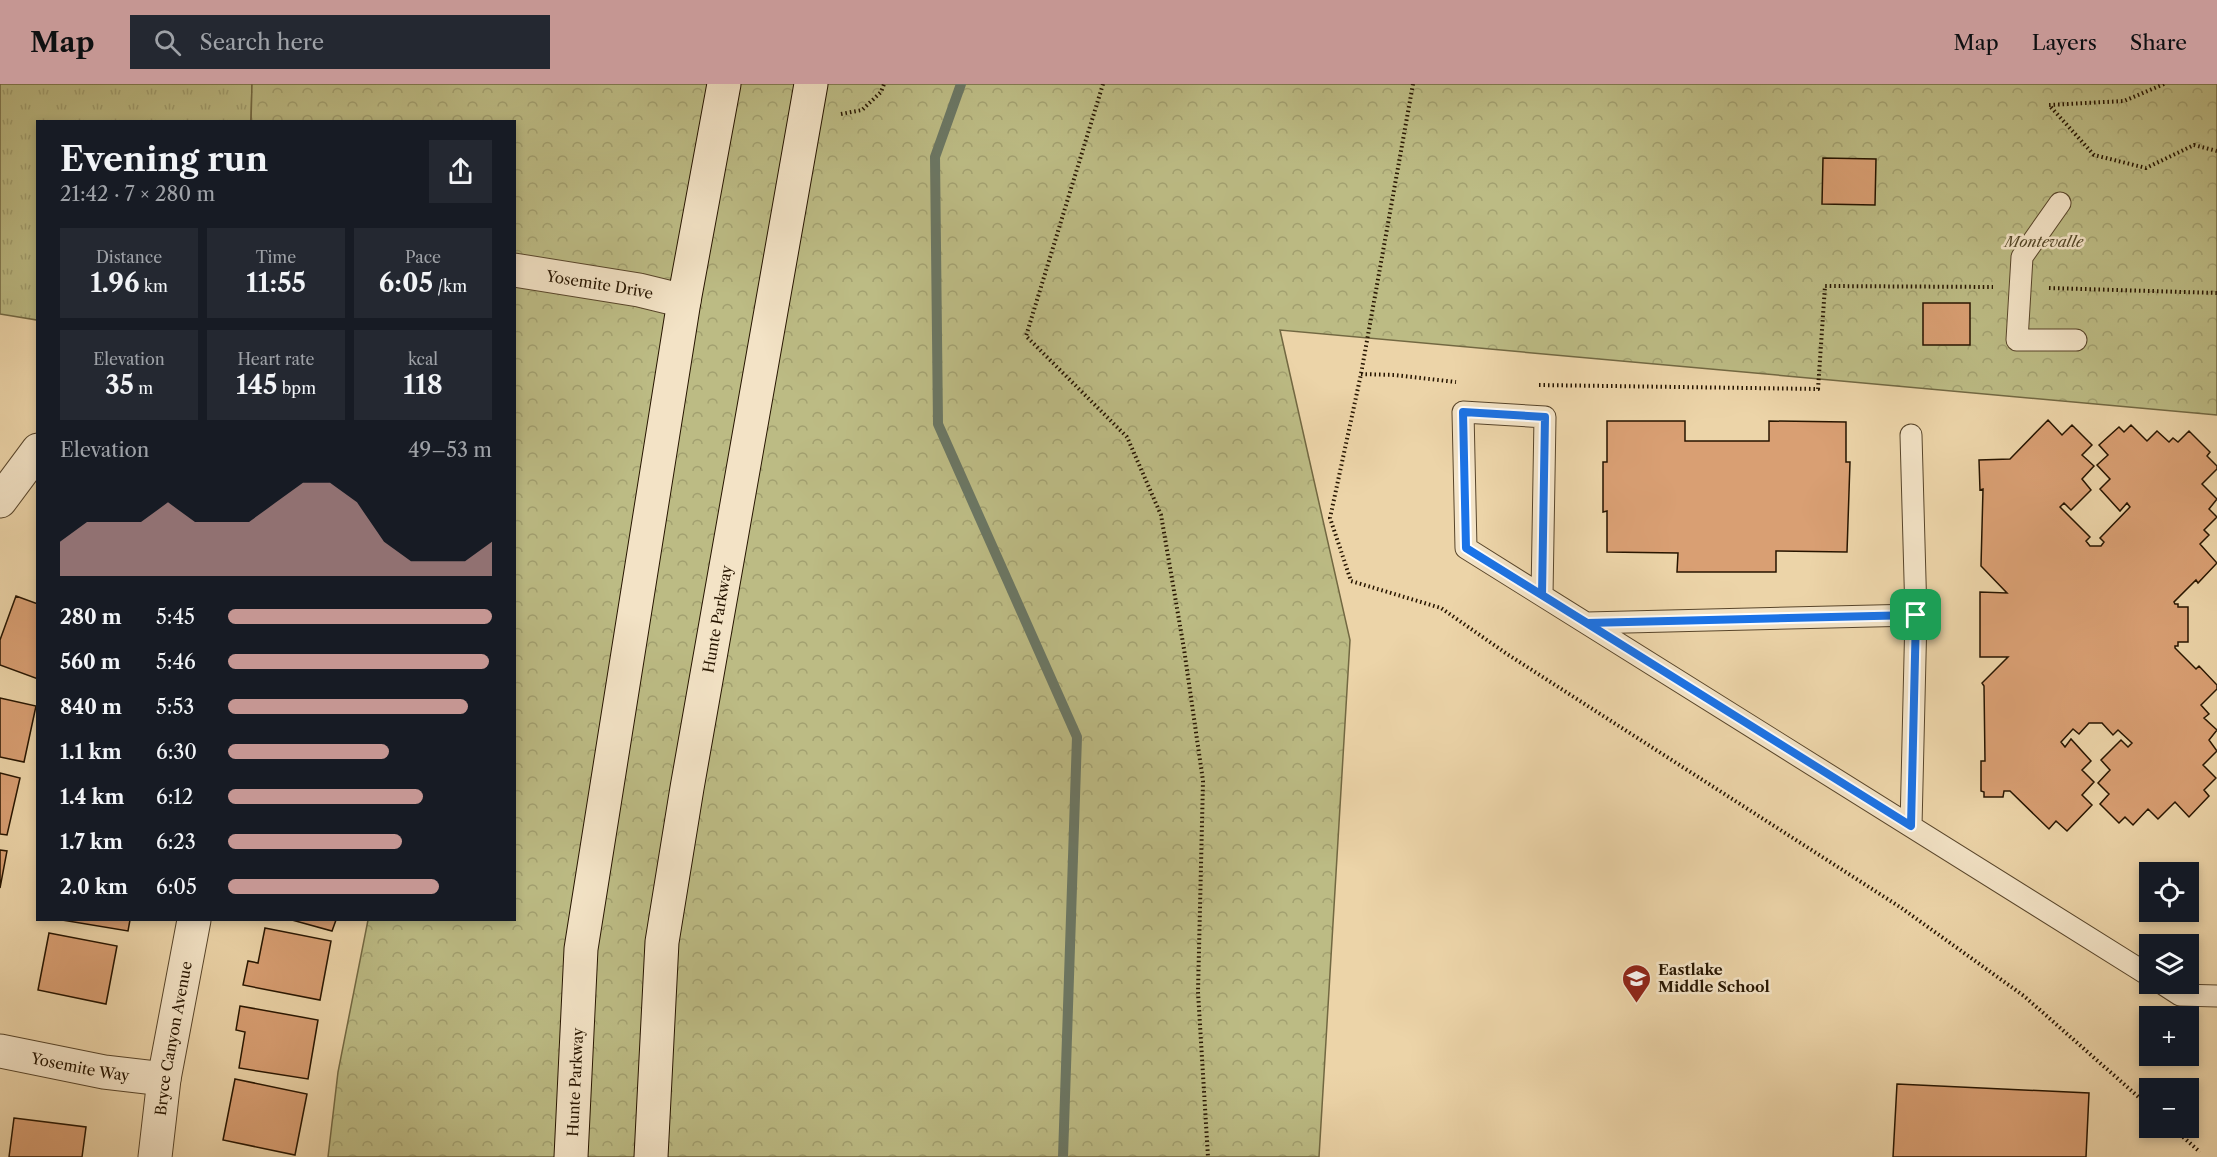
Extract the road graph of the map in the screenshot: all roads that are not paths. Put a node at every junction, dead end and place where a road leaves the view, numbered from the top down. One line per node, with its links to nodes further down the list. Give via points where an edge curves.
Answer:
1 (724, 84): 5 (main road, Hunte Parkway)
2 (811, 84): 22 (main road, Hunte Parkway, via 662,942)
3 (2060, 203): 6 (lane, via 2022,257 2017,340)
4 (516, 270): 5 (main road, Yosemite Drive)
5 (684, 301): 21 (main road, Hunte Parkway, via 581,949)
6 (2076, 340)
7 (1911, 435): 11 (lane)
8 (36, 453): 9 (main road)
9 (0, 501)
10 (1542, 595): 10 (lane, via 1466,548 1463,412 1545,417); 12 (lane)
11 (1916, 615): 12 (lane); 13 (lane)
12 (1587, 623): 13 (lane)
13 (1911, 826): 15 (lane)
14 (194, 921): 19 (main road, Bryce Canyon Avenue)
15 (2139, 969)
16 (2178, 994): 17 (lane)
17 (2217, 996)
18 (0, 1051): 19 (main road, Yosemite Way, via 104,1072)
19 (164, 1079): 20 (main road, Bryce Canyon Avenue)
20 (155, 1157)
21 (571, 1157)
22 (651, 1157)

